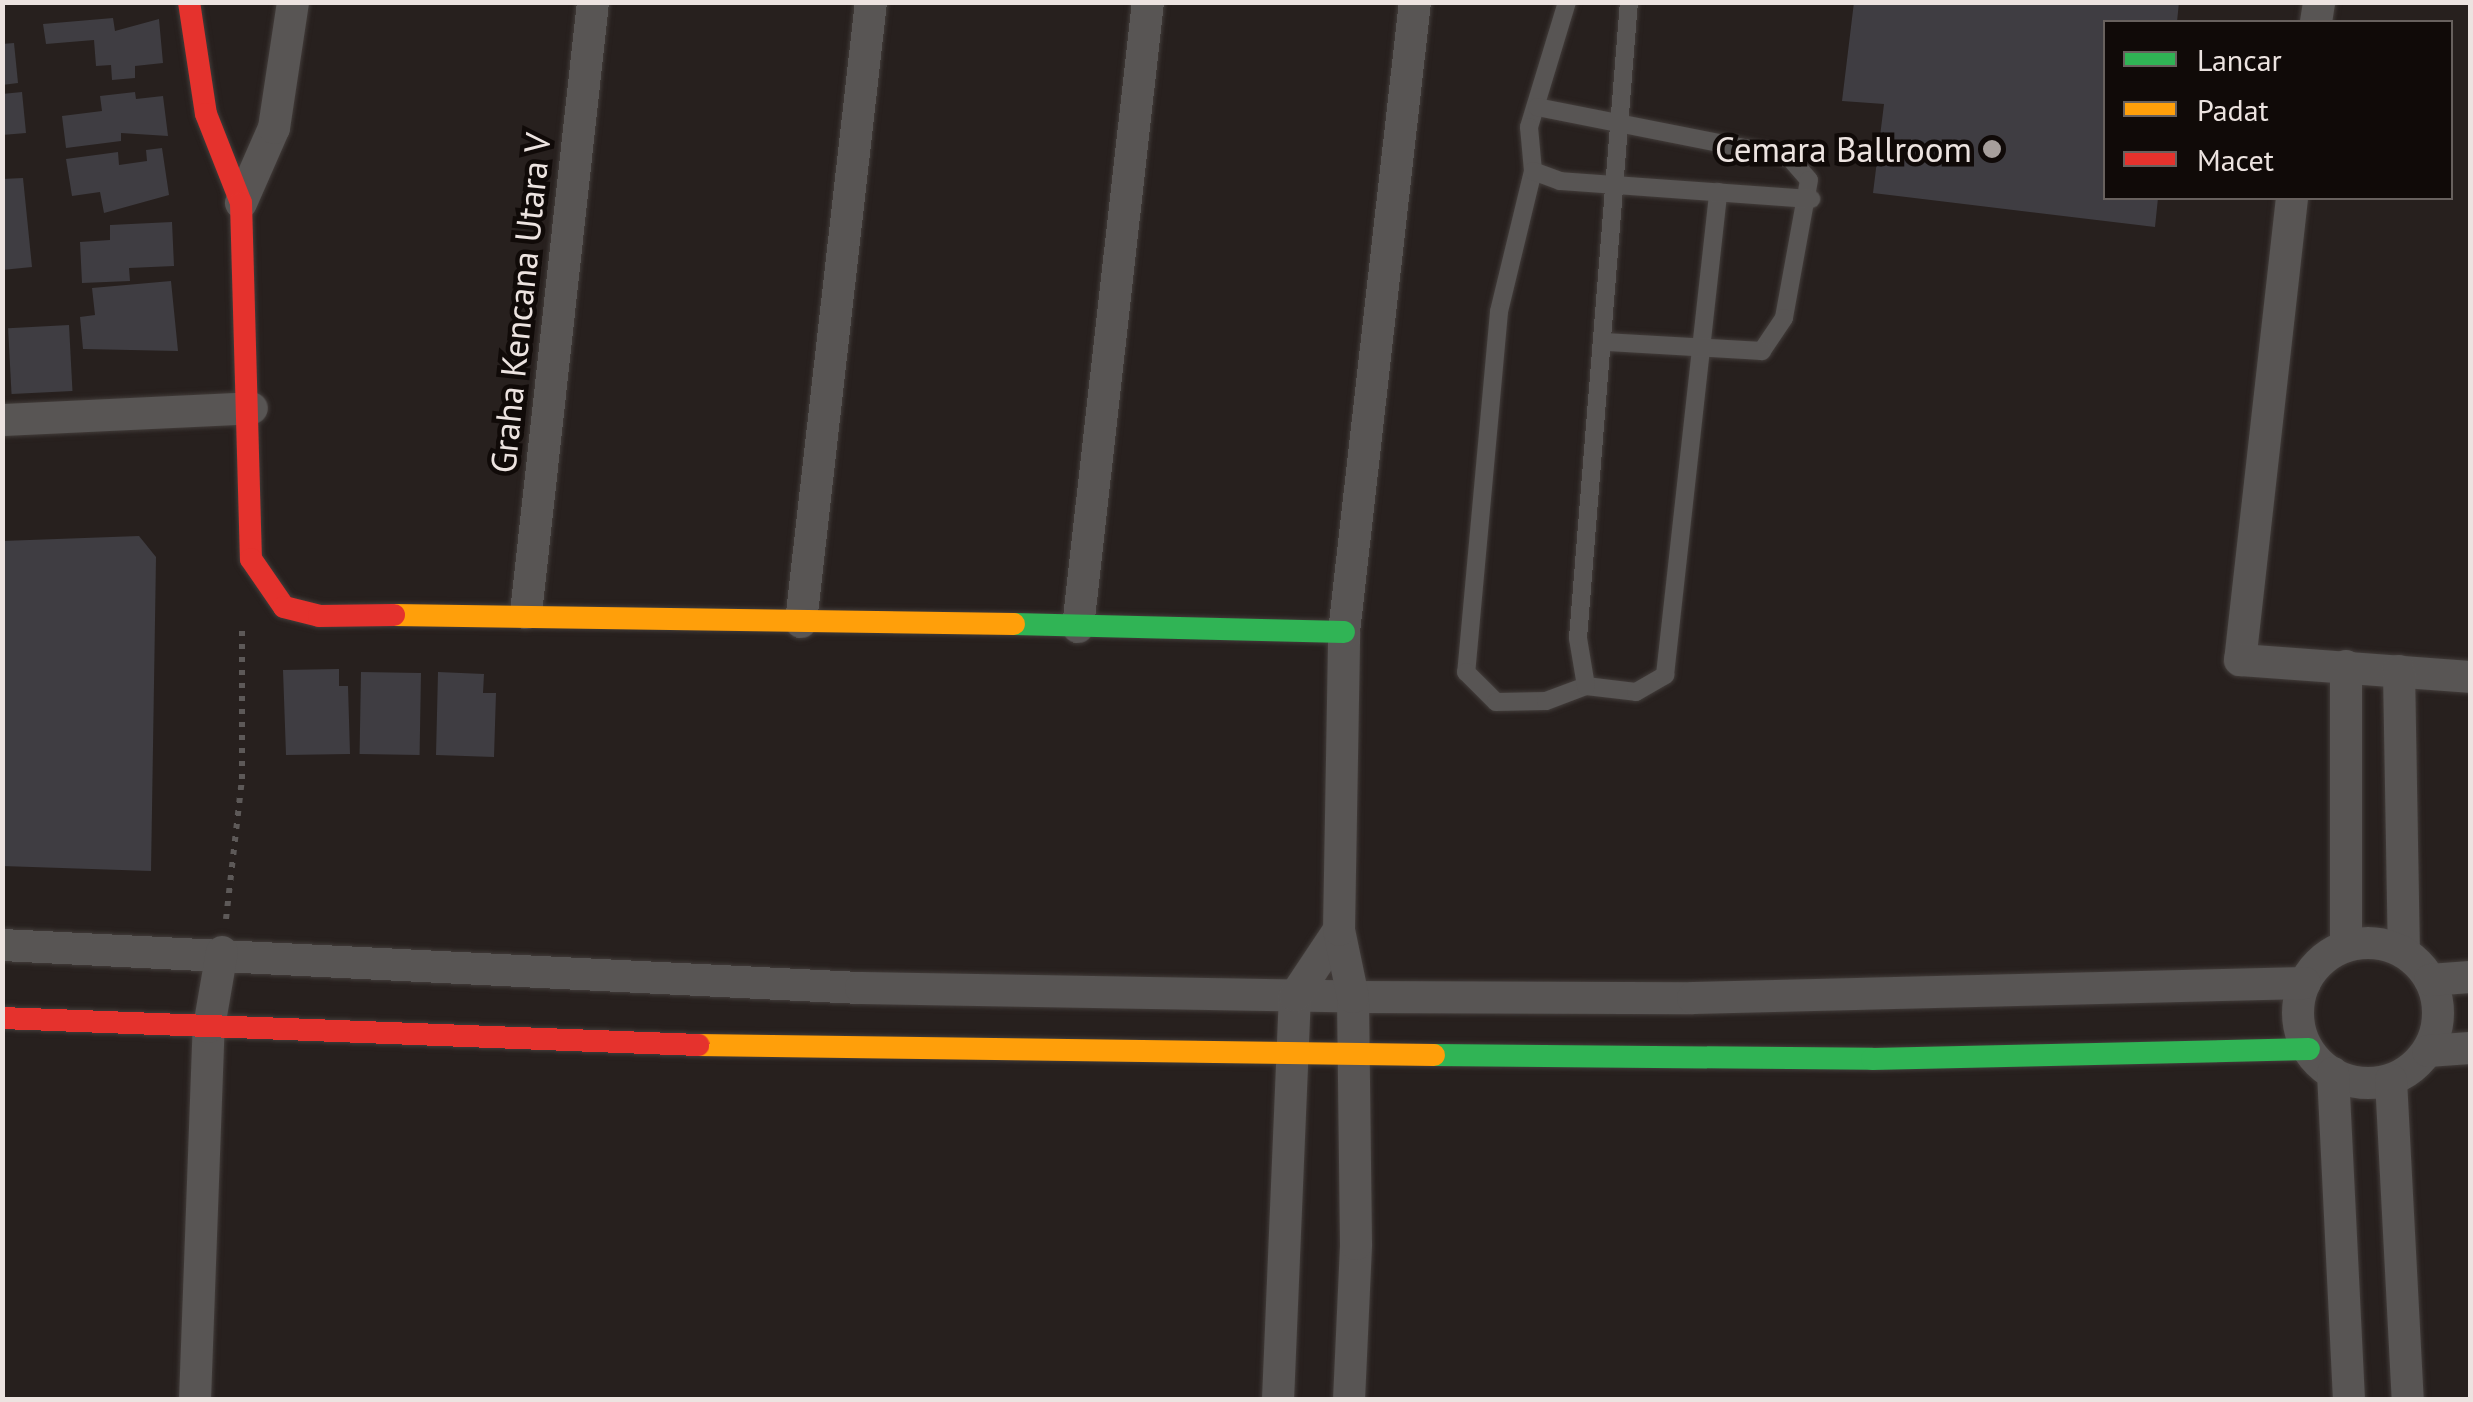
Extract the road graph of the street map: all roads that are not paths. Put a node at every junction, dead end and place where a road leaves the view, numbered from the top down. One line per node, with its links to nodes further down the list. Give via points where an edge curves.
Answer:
1 (189, 2): 16 (street, via 206,114)
2 (293, 2): 16 (street, via 274,128)
3 (593, 2): 21 (street, Graha Kencana Utara V)
4 (871, 2): 22 (street)
5 (1148, 2): 23 (street)
6 (1415, 2): 24 (street)
7 (1567, 2): 9 (lane)
8 (1629, 2): 10 (lane)
9 (1536, 107): 10 (lane); 11 (lane, via 1527,138)
10 (1617, 128): 12 (lane); 14 (lane, via 1789,157 1807,172)
11 (1533, 171): 12 (lane); 28 (lane, via 1498,312 1466,672 1496,702 1546,701)
12 (1614, 185): 13 (lane); 17 (lane)
13 (1718, 192): 14 (lane); 18 (lane)
14 (1810, 199): 18 (lane, via 1774,340 1752,354)
15 (2292, 200): 25 (street, via 2240,660)
16 (241, 203): 19 (street)
17 (1604, 342): 18 (lane); 28 (lane, via 1578,638)
18 (1700, 350): 28 (lane, via 1670,663 1646,690)
19 (252, 408): 20 (street); 21 (street, via 248,524 262,587 284,606 320,616)
20 (2, 420)
21 (526, 612): 22 (street)
22 (801, 622): 23 (street)
23 (1078, 628): 24 (street)
24 (1344, 632): 29 (street)
25 (2346, 666): 26 (street); 31 (street)
26 (2399, 671): 27 (street); 33 (street)
27 (2470, 677)
28 (1586, 686)
29 (1339, 930): 37 (street); 38 (street)
30 (2, 946): 32 (street)
31 (2346, 946): 33 (street, via 2376,942); 36 (street)
32 (222, 952): 37 (street, via 861,988); 40 (street)
33 (2404, 952): 35 (street)
34 (2470, 977): 35 (street)
35 (2430, 980): 43 (street, via 2439,1021)
36 (2305, 983): 38 (street, via 1694,998); 42 (street, via 2299,1020)
37 (1295, 996): 38 (street); 45 (street)
38 (1352, 997): 44 (street)
39 (2, 1018): 40 (street)
40 (209, 1027): 45 (street, via 549,1044); 48 (street)
41 (2470, 1048): 43 (street)
42 (2309, 1049): 44 (street, via 1872,1060); 46 (street)
43 (2428, 1051): 47 (street)
44 (1353, 1052): 45 (street); 50 (street)
45 (1288, 1054): 49 (street)
46 (2334, 1073): 47 (street, via 2360,1082); 51 (street)
47 (2391, 1080): 52 (street)
48 (195, 1400)
49 (1278, 1400)
50 (1349, 1400)
51 (2349, 1400)
52 (2408, 1400)

